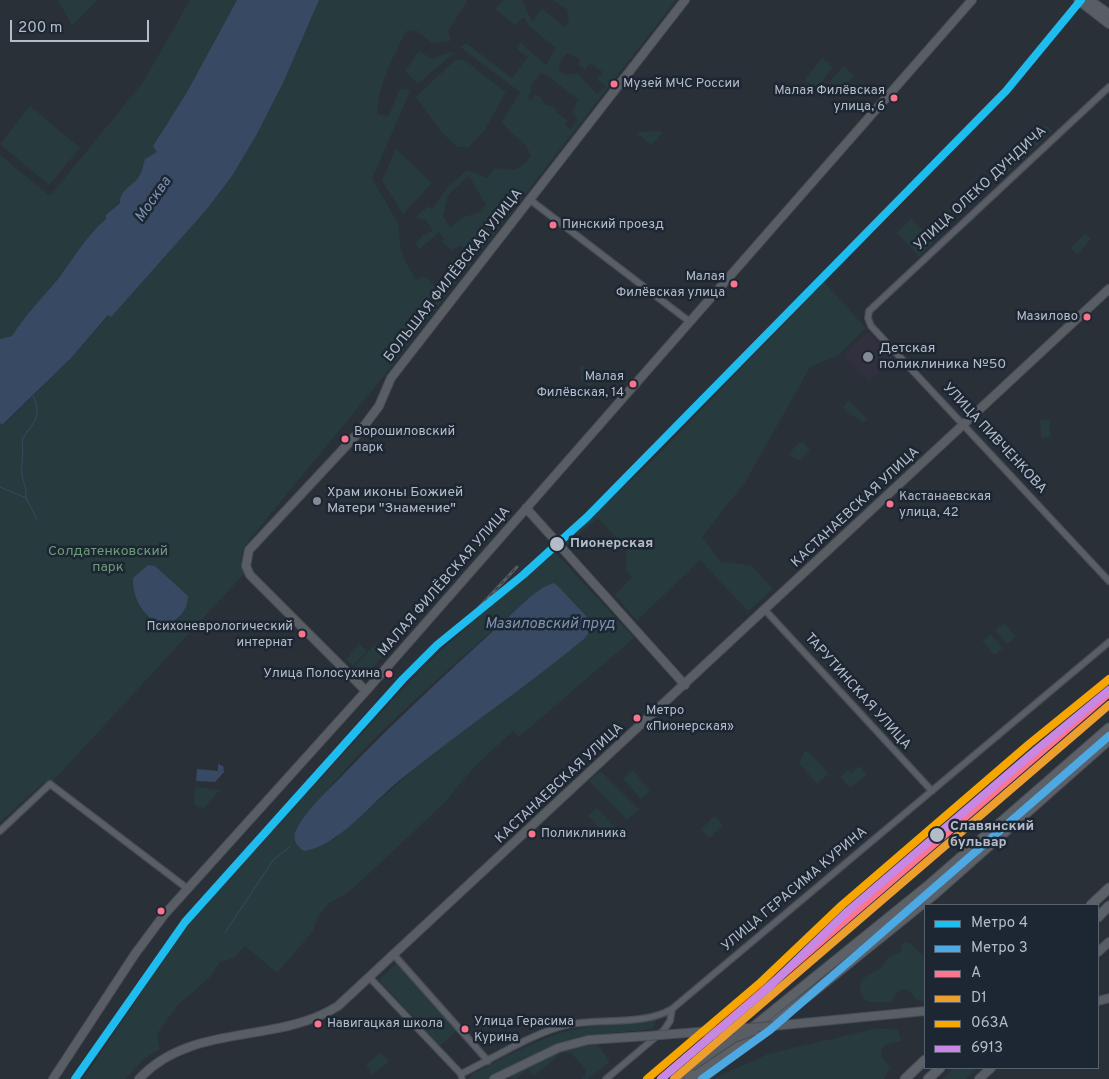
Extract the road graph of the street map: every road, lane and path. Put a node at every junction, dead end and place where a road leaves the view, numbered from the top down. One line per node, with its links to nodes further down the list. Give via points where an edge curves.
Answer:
1 (685, 0): 8 (street, БОЛЬШАЯ ФИЛЁВСКАЯ УЛИЦА)
2 (972, 0): 11 (street, МАЛАЯ ФИЛЁВСКАЯ УЛИЦА)
3 (1090, 0): 5 (street)
4 (1080, 2): 6 (street)
5 (1109, 14)
6 (1109, 24)
7 (1109, 86): 10 (street, УЛИЦА ОЛЕКО ДУНДИЧА)
8 (529, 199): 11 (street); 18 (street, БОЛЬШАЯ ФИЛЁВСКАЯ УЛИЦА, via 390,378 374,415 249,550 246,566 250,575)
9 (1109, 289): 12 (street, КАСТАНАЕВСКАЯ УЛИЦА)
10 (869, 310): 12 (street, УЛИЦА ПИВЧЕНКОВА, via 871,326)
11 (690, 322): 13 (street, МАЛАЯ ФИЛЁВСКАЯ УЛИЦА)
12 (963, 425): 14 (street, УЛИЦА ПИВЧЕНКОВА); 15 (street, КАСТАНАЕВСКАЯ УЛИЦА)
13 (526, 508): 17 (street); 18 (street, МАЛАЯ ФИЛЁВСКАЯ УЛИЦА)
14 (1109, 581)
15 (765, 610): 17 (street, КАСТАНАЕВСКАЯ УЛИЦА); 21 (street, ТАРУТИНСКАЯ УЛИЦА)
16 (1109, 642): 21 (street, УЛИЦА ГЕРАСИМА КУРИНА)
17 (685, 685): 30 (street, КАСТАНАЕВСКАЯ УЛИЦА)
18 (366, 691): 24 (street, МАЛАЯ ФИЛЁВСКАЯ УЛИЦА)
19 (1109, 728): 45 (main road, via 930,884)
20 (1109, 740): 46 (main road, via 936,892)
21 (932, 791): 32 (street, УЛИЦА ГЕРАСИМА КУРИНА)
22 (0, 831): 24 (street, via 50,784)
23 (1109, 888): 25 (main road)
24 (188, 889): 40 (street, МАЛАЯ ФИЛЁВСКАЯ УЛИЦА, via 135,954)
25 (1092, 904)
26 (1109, 906): 27 (main road)
27 (1099, 916)
28 (1109, 942): 29 (street)
29 (1099, 951)
30 (394, 955): 31 (street, КАСТАНАЕВСКАЯ УЛИЦА); 35 (street)
31 (370, 978): 39 (street); 41 (street, КАСТАНАЕВСКАЯ УЛИЦА, via 338,1006 315,1019 278,1030 200,1043 157,1063)
32 (672, 1009): 35 (street, УЛИЦА ГЕРАСИМА КУРИНА, via 651,1017 566,1026); 43 (street, via 664,1030)
33 (924, 1011): 34 (street)
34 (773, 1026): 42 (street, bridge, via 588,1040 542,1054); 44 (street, bridge, via 734,1038)
35 (488, 1061): 39 (street, УЛИЦА ГЕРАСИМА КУРИНА)
36 (924, 1061): 47 (main road)
37 (939, 1069): 48 (main road)
38 (990, 1069): 49 (street)
39 (462, 1077)
40 (53, 1079)
41 (140, 1079)
42 (494, 1079)
43 (606, 1079)
44 (677, 1079)
45 (689, 1079)
46 (701, 1079)
47 (905, 1079)
48 (928, 1079)
49 (979, 1079)

